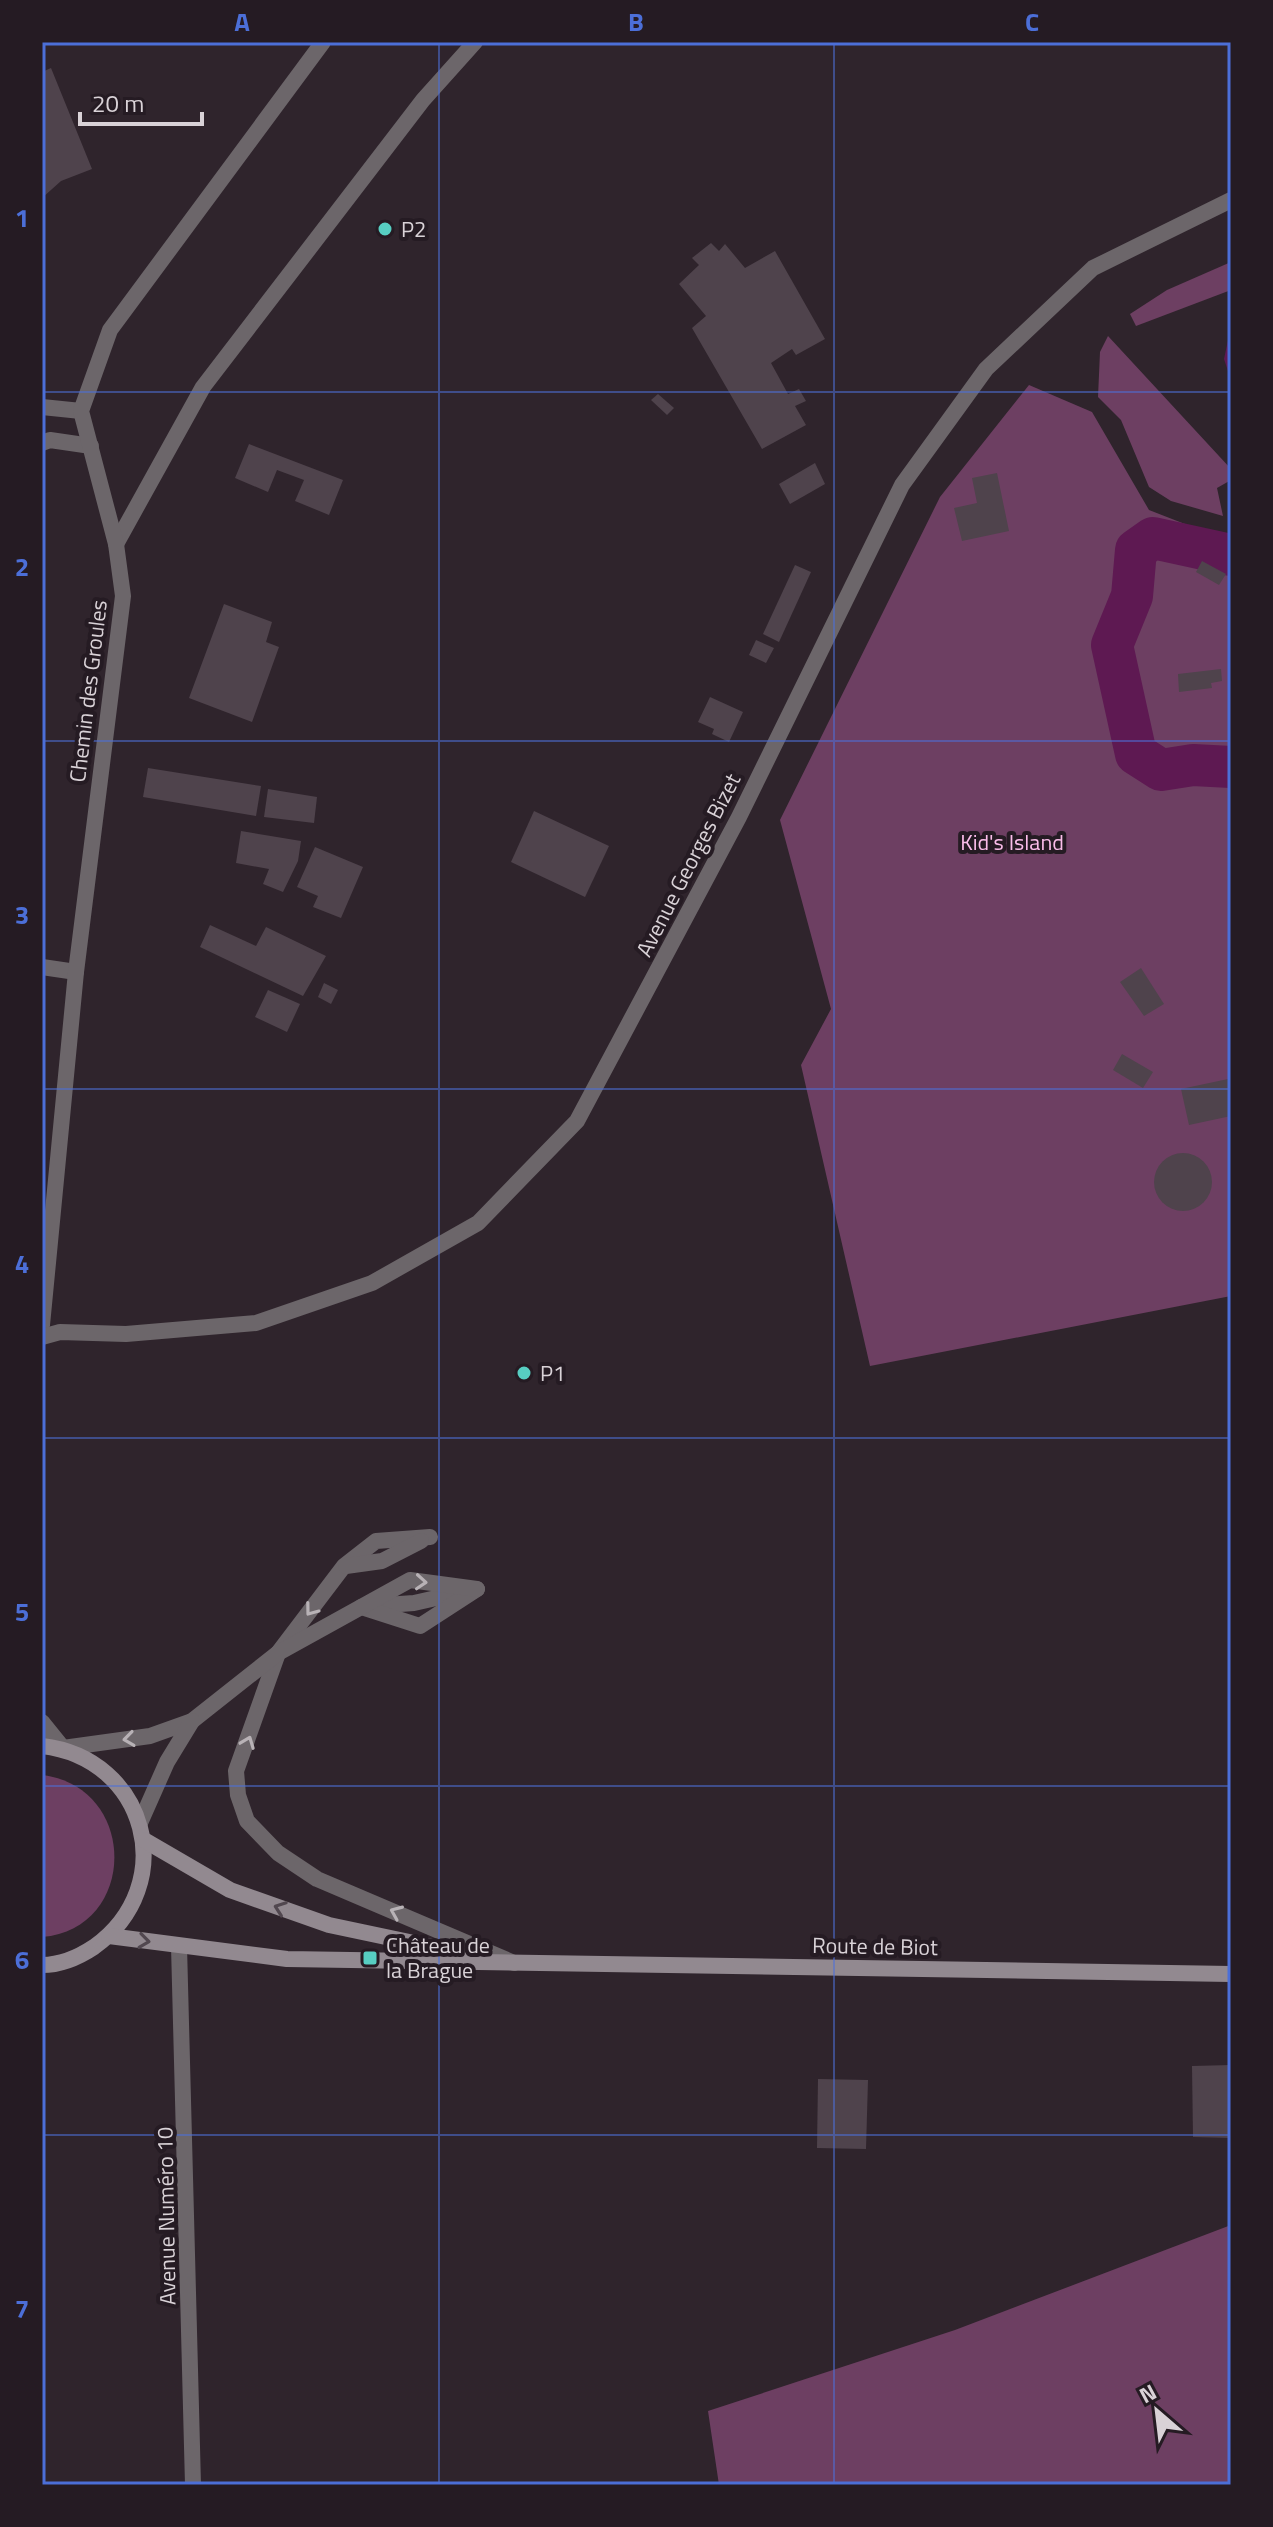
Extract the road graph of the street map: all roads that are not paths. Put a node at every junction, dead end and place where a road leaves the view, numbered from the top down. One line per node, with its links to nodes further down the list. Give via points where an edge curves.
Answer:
1 (323, 42): 5 (street, via 110,330)
2 (475, 42): 8 (street, via 423,100 203,387)
3 (1231, 200): 12 (street, Avenue Georges Bizet, via 1093,268 986,369 902,485 739,817 577,1121 478,1223 372,1283 256,1323)
4 (42, 407): 5 (street)
5 (81, 411): 7 (street, Chemin des Groules)
6 (42, 443): 7 (street)
7 (91, 446): 8 (street, Chemin des Groules)
8 (116, 544): 10 (street, Chemin des Groules, via 123,596)
9 (42, 967): 10 (street)
10 (76, 972): 11 (street, Chemin des Groules)
11 (42, 1325)
12 (42, 1337)
13 (430, 1537): 16 (street, one-way to 16, via 382,1561 344,1566)
14 (477, 1589): 15 (street, via 414,1603); 15 (street, one-way to 14, via 410,1580); 15 (street, via 420,1626)
15 (361, 1607): 16 (street)
16 (278, 1653): 17 (street); 25 (street, one-way to 16, via 317,1879 278,1853 247,1821 236,1771)
17 (192, 1721): 20 (street, one-way to 20, via 150,1736); 21 (street, via 167,1762)
18 (42, 1722): 20 (street)
19 (42, 1746): 20 (main road)
20 (63, 1748): 21 (main road, via 97,1764 123,1790)
21 (142, 1832): 22 (main road, via 143,1875 131,1908); 25 (main road, one-way to 21, via 329,1925 230,1890)
22 (109, 1936): 23 (main road, one-way to 23); 24 (main road, via 82,1954)
23 (179, 1946): 25 (main road, via 287,1959); 27 (street, Avenue Numéro 10)
24 (42, 1965)
25 (519, 1965): 26 (main road, Route de Biot)
26 (1231, 1974)
27 (193, 2485)

